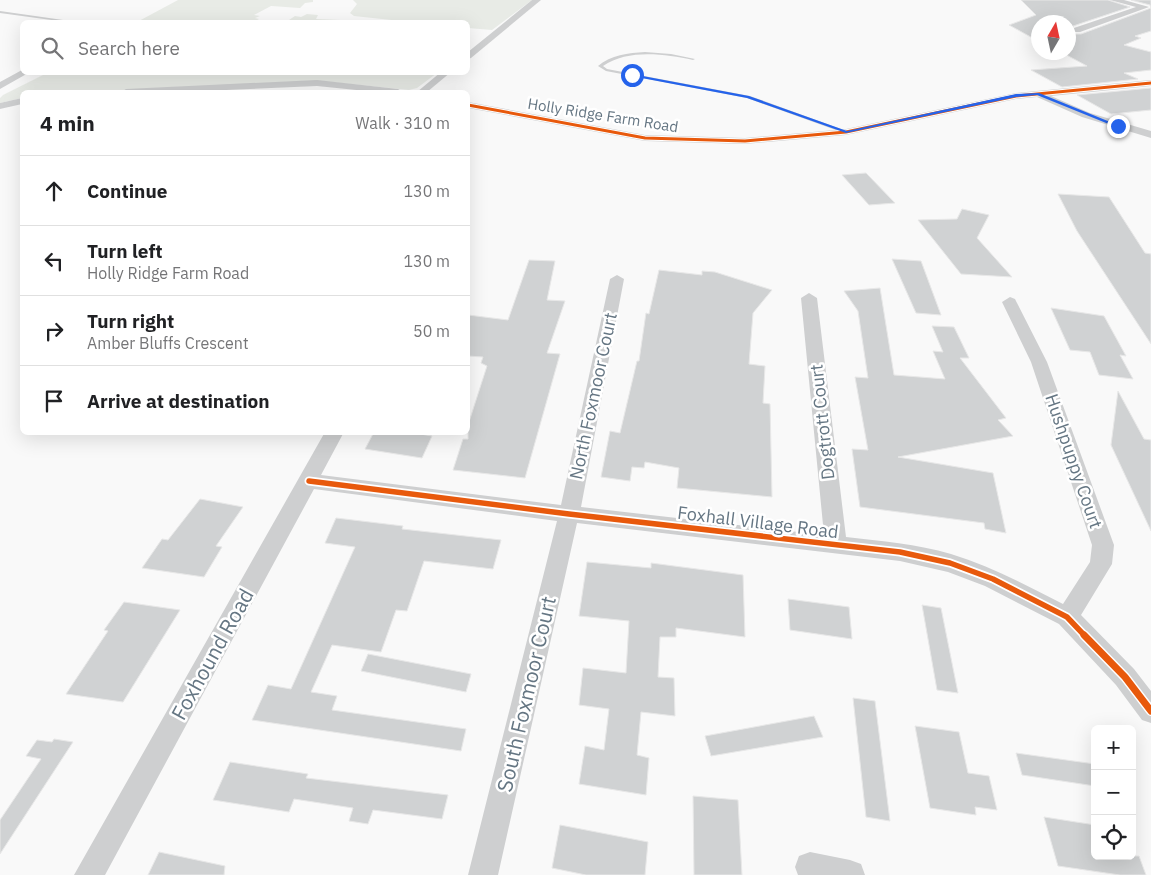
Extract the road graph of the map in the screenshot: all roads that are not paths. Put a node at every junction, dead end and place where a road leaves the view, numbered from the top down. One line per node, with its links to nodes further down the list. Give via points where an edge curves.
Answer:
1 (537, 0): 7 (street)
2 (1114, 0): 3 (street)
3 (1148, 7): 6 (street)
4 (0, 12): 5 (lane)
5 (56, 20)
6 (1077, 30)
7 (470, 54)
8 (693, 59): 20 (lane, via 668,53 645,54 615,58 600,66 606,70 748,97)
9 (20, 75): 12 (street)
10 (443, 75): 15 (street)
11 (1151, 83): 16 (street, Holly Ridge Farm Road)
12 (0, 86)
13 (168, 90): 14 (street, via 317,83)
14 (380, 90)
15 (424, 90)
16 (1038, 94): 20 (street, Holly Ridge Farm Road); 21 (street, via 1086,115)
17 (20, 101): 19 (street)
18 (470, 105): 20 (street, Holly Ridge Farm Road, via 645,138 746,141)
19 (0, 106)
20 (846, 132)
21 (1151, 135)
22 (618, 278): 27 (street, North Foxmoor Court)
23 (809, 298): 28 (street, Dogtrott Court)
24 (1010, 302): 29 (street, Hushpuppy Court, via 1039,362 1103,545 1101,564)
25 (333, 435): 26 (street, Foxhound Road)
26 (309, 481): 27 (street, Foxhall Village Road); 32 (street, Foxhound Road)
27 (569, 514): 28 (street, Foxhall Village Road); 33 (street, South Foxmoor Court)
28 (836, 546): 29 (street, Foxhall Village Road, via 900,552 950,563 993,579)
29 (1067, 617): 30 (street, Foxhall Village Road, via 1125,676)
30 (1151, 711)
31 (810, 867): 34 (street)
32 (89, 875)
33 (483, 875)
34 (850, 875)

